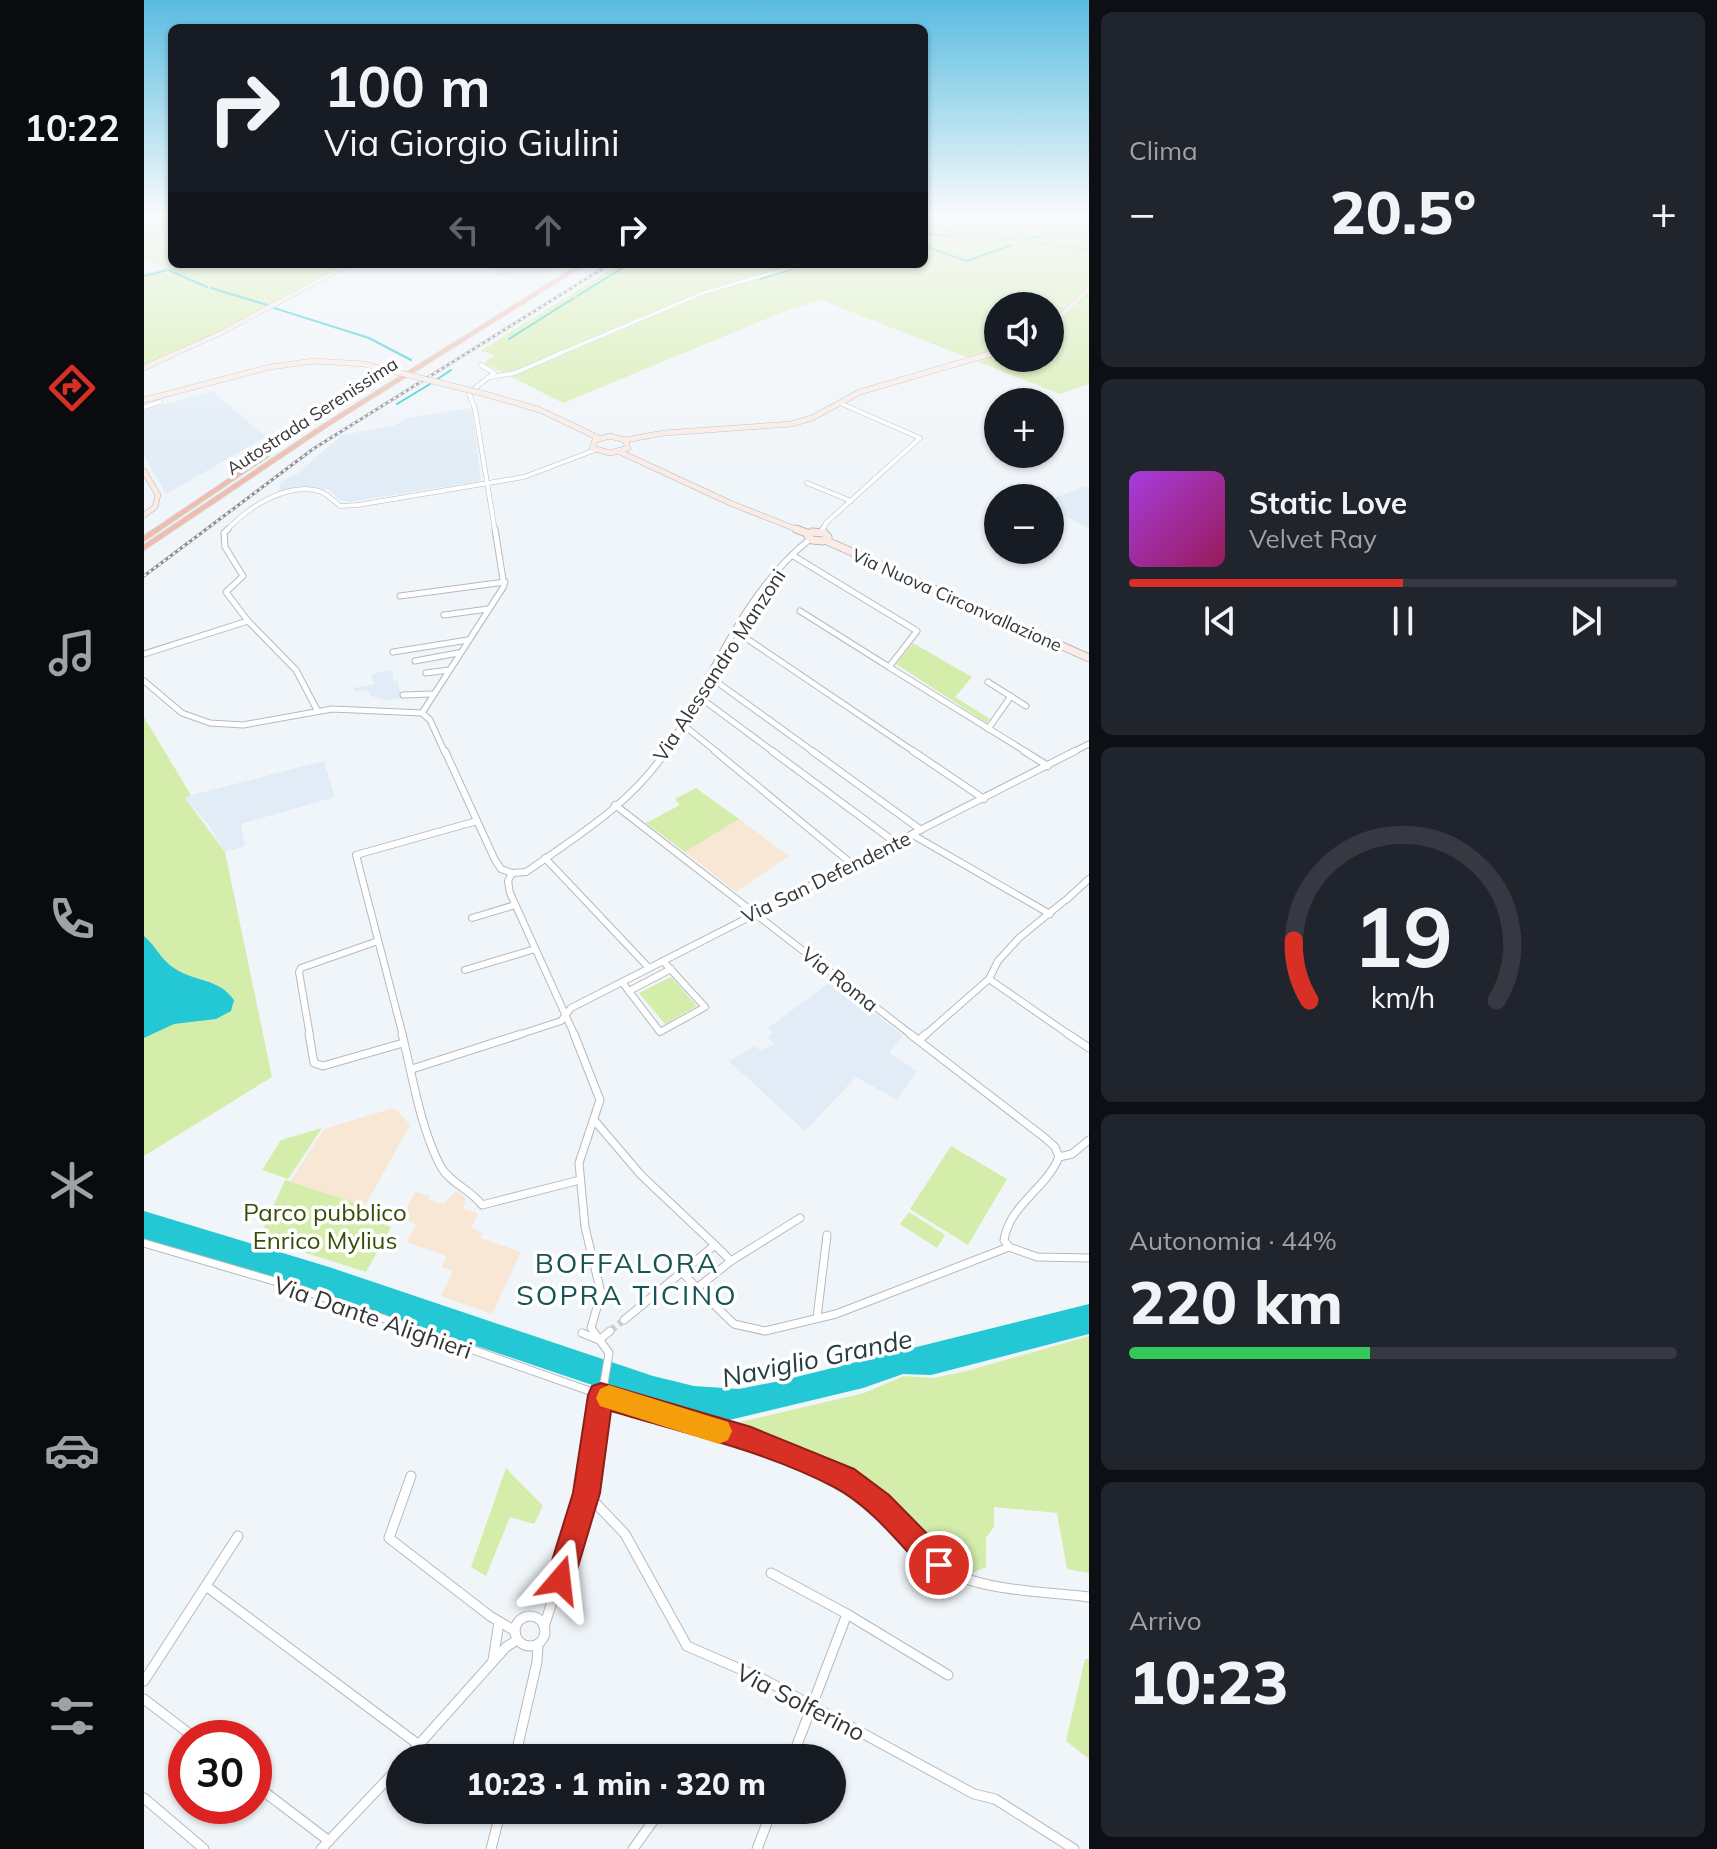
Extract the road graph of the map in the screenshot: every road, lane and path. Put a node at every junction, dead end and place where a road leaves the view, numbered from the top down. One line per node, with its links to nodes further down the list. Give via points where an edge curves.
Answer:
1 (278, 302): 7 (street)
2 (512, 302): 24 (highway, Autostrada Serenissima, via 363,393)
3 (522, 302): 26 (highway, Autostrada Serenissima)
4 (681, 302): 8 (street, via 515,373)
5 (984, 356): 11 (street, via 874,387)
6 (481, 365): 8 (street, via 493,369)
7 (144, 368)
8 (491, 377): 18 (street, via 469,393)
9 (146, 399): 13 (street, bridge, via 252,370 314,361 364,364 540,410)
10 (160, 402): 12 (street)
11 (840, 403): 14 (street, via 785,425); 20 (street, via 920,438)
12 (144, 407)
13 (599, 438): 14 (street); 15 (street, via 591,445)
14 (625, 440): 16 (street, via 628,448)
15 (595, 450): 16 (street); 18 (street, via 524,477)
16 (620, 452): 23 (street)
17 (144, 471): 21 (street, via 158,495 155,507)
18 (488, 483): 28 (street); 33 (street, via 351,506 340,506 316,490 268,498 224,533 225,547 243,576 226,592)
19 (807, 483): 20 (street)
20 (851, 501): 22 (street)
21 (144, 515)
22 (821, 532): 23 (street); 25 (street, via 828,536)
23 (810, 537): 25 (street); 27 (street, Via Alessandro Manzoni)
24 (144, 539)
25 (825, 540): 39 (street, Via Nuova Circonvallazione)
26 (144, 548)
27 (792, 555): 34 (street, Via Alessandro Manzoni, via 764,587); 41 (street, via 915,629 917,634)
28 (504, 584): 29 (street); 30 (street)
29 (400, 596)
30 (489, 609): 32 (street); 35 (street)
31 (800, 611): 41 (street)
32 (444, 615)
33 (248, 621): 38 (street); 52 (street, via 296,670)
34 (737, 632): 44 (street, Via Alessandro Manzoni); 58 (street)
35 (468, 640): 36 (street); 37 (street)
36 (393, 652)
37 (460, 653): 40 (street); 42 (street)
38 (144, 654)
39 (1089, 658)
40 (415, 661)
41 (889, 667): 55 (street)
42 (449, 670): 43 (street); 47 (street)
43 (426, 673)
44 (710, 677): 49 (street, Via Alessandro Manzoni); 61 (street)
45 (144, 681): 52 (street, via 182,713 210,723 261,723)
46 (988, 682): 50 (street)
47 (432, 694): 48 (street); 53 (street)
48 (403, 695)
49 (698, 696): 54 (street, Via Alessandro Manzoni); 63 (street)
50 (1011, 696): 51 (street); 55 (street)
51 (1026, 706)
52 (317, 710): 53 (street)
53 (422, 713): 60 (street)
54 (682, 724): 59 (street, Via Alessandro Manzoni, via 658,763); 65 (street)
55 (988, 729): 57 (street)
56 (1089, 744): 57 (street, Via San Defendente)
57 (1048, 766): 58 (street, Via San Defendente)
58 (984, 799): 61 (street, Via San Defendente)
59 (615, 805): 64 (street, Via Alessandro Manzoni); 71 (street, Via Roma)
60 (477, 821): 66 (street, via 501,869); 74 (street, via 356,855)
61 (921, 830): 62 (street, Via San Defendente)
62 (913, 835): 63 (street, Via San Defendente); 72 (street)
63 (896, 843): 65 (street, Via San Defendente)
64 (545, 858): 66 (street, Via Alessandro Manzoni, via 526,872); 77 (street)
65 (852, 864): 71 (street, Via San Defendente)
66 (512, 873): 70 (street, via 508,881)
67 (1089, 879): 68 (street)
68 (1079, 887): 69 (street); 72 (street)
69 (1089, 893)
70 (515, 905): 73 (street); 75 (street)
71 (754, 912): 76 (street, Via San Defendente); 84 (street, Via Roma)
72 (1050, 914): 80 (street, via 1019,938)
73 (472, 918)
74 (378, 941): 85 (street); 85 (street, via 301,968 314,1063 323,1066)
75 (535, 949): 79 (street); 83 (street)
76 (663, 961): 77 (street, Via San Defendente); 78 (street)
77 (649, 968): 81 (street, Via San Defendente)
78 (671, 969): 82 (street); 82 (street, via 705,1007 660,1032)
79 (465, 970)
80 (989, 979): 84 (street); 86 (street)
81 (622, 982): 82 (street); 83 (street, Via San Defendente)
82 (629, 991)
83 (565, 1015): 87 (street, Via San Defendente, via 561,1021); 88 (street, via 600,1100)
84 (919, 1040): 90 (street, Via Roma, via 1055,1147)
85 (403, 1043): 87 (street)
86 (1089, 1048)
87 (412, 1069): 91 (street, via 434,1156 442,1170 482,1205)
88 (595, 1121): 91 (street, via 582,1148); 95 (street, via 641,1175)
89 (1089, 1140): 90 (street)
90 (1059, 1157): 96 (street, via 1008,1224 1004,1240)
91 (580, 1180): 104 (street, via 601,1293 587,1330)
92 (800, 1218): 98 (street)
93 (827, 1235): 101 (street)
94 (144, 1243): 105 (street, Via Dante Alighieri, via 291,1286)
95 (715, 1245): 98 (street); 99 (street)
96 (1009, 1247): 97 (street, via 1024,1254); 101 (street)
97 (1089, 1258)
98 (731, 1261): 100 (street)
99 (682, 1272): 100 (street); 102 (street)
100 (697, 1288): 101 (street, via 734,1324 751,1330)
101 (817, 1318)
102 (624, 1320)
103 (610, 1331): 104 (street)
104 (599, 1340): 105 (street, via 608,1356)
105 (601, 1392): 107 (street); 111 (street, Via Dante Alighieri, via 751,1440 845,1478 880,1504 939,1565 958,1576)
106 (411, 1476): 113 (street, via 389,1538)
107 (586, 1493): 114 (street); 121 (street, Via Solferino, via 625,1534 687,1646)
108 (238, 1536): 110 (street)
109 (771, 1573): 112 (street)
110 (206, 1586): 119 (street); 123 (street)
111 (1089, 1597)
112 (847, 1614): 118 (street); 121 (street)
113 (499, 1622): 115 (street); 117 (street)
114 (544, 1627): 115 (street, via 528,1615 521,1619); 116 (street)
115 (516, 1636): 116 (street, via 529,1648); 117 (street)
116 (538, 1645): 125 (street)
117 (492, 1664): 124 (street)
118 (948, 1675)
119 (144, 1681)
120 (144, 1699): 122 (street)
121 (812, 1707): 126 (street); 138 (street, Via Solferino, via 974,1794 995,1799)
122 (171, 1720)
123 (418, 1744)
124 (420, 1744)
125 (518, 1744)
126 (797, 1744)
127 (386, 1781): 133 (street)
128 (144, 1798): 134 (street)
129 (272, 1799): 133 (street)
130 (497, 1824): 135 (street)
131 (651, 1824): 136 (street)
132 (767, 1824): 137 (street)
133 (325, 1845)
134 (204, 1849)
135 (491, 1849)
136 (633, 1849)
137 (757, 1849)
138 (1074, 1849)

